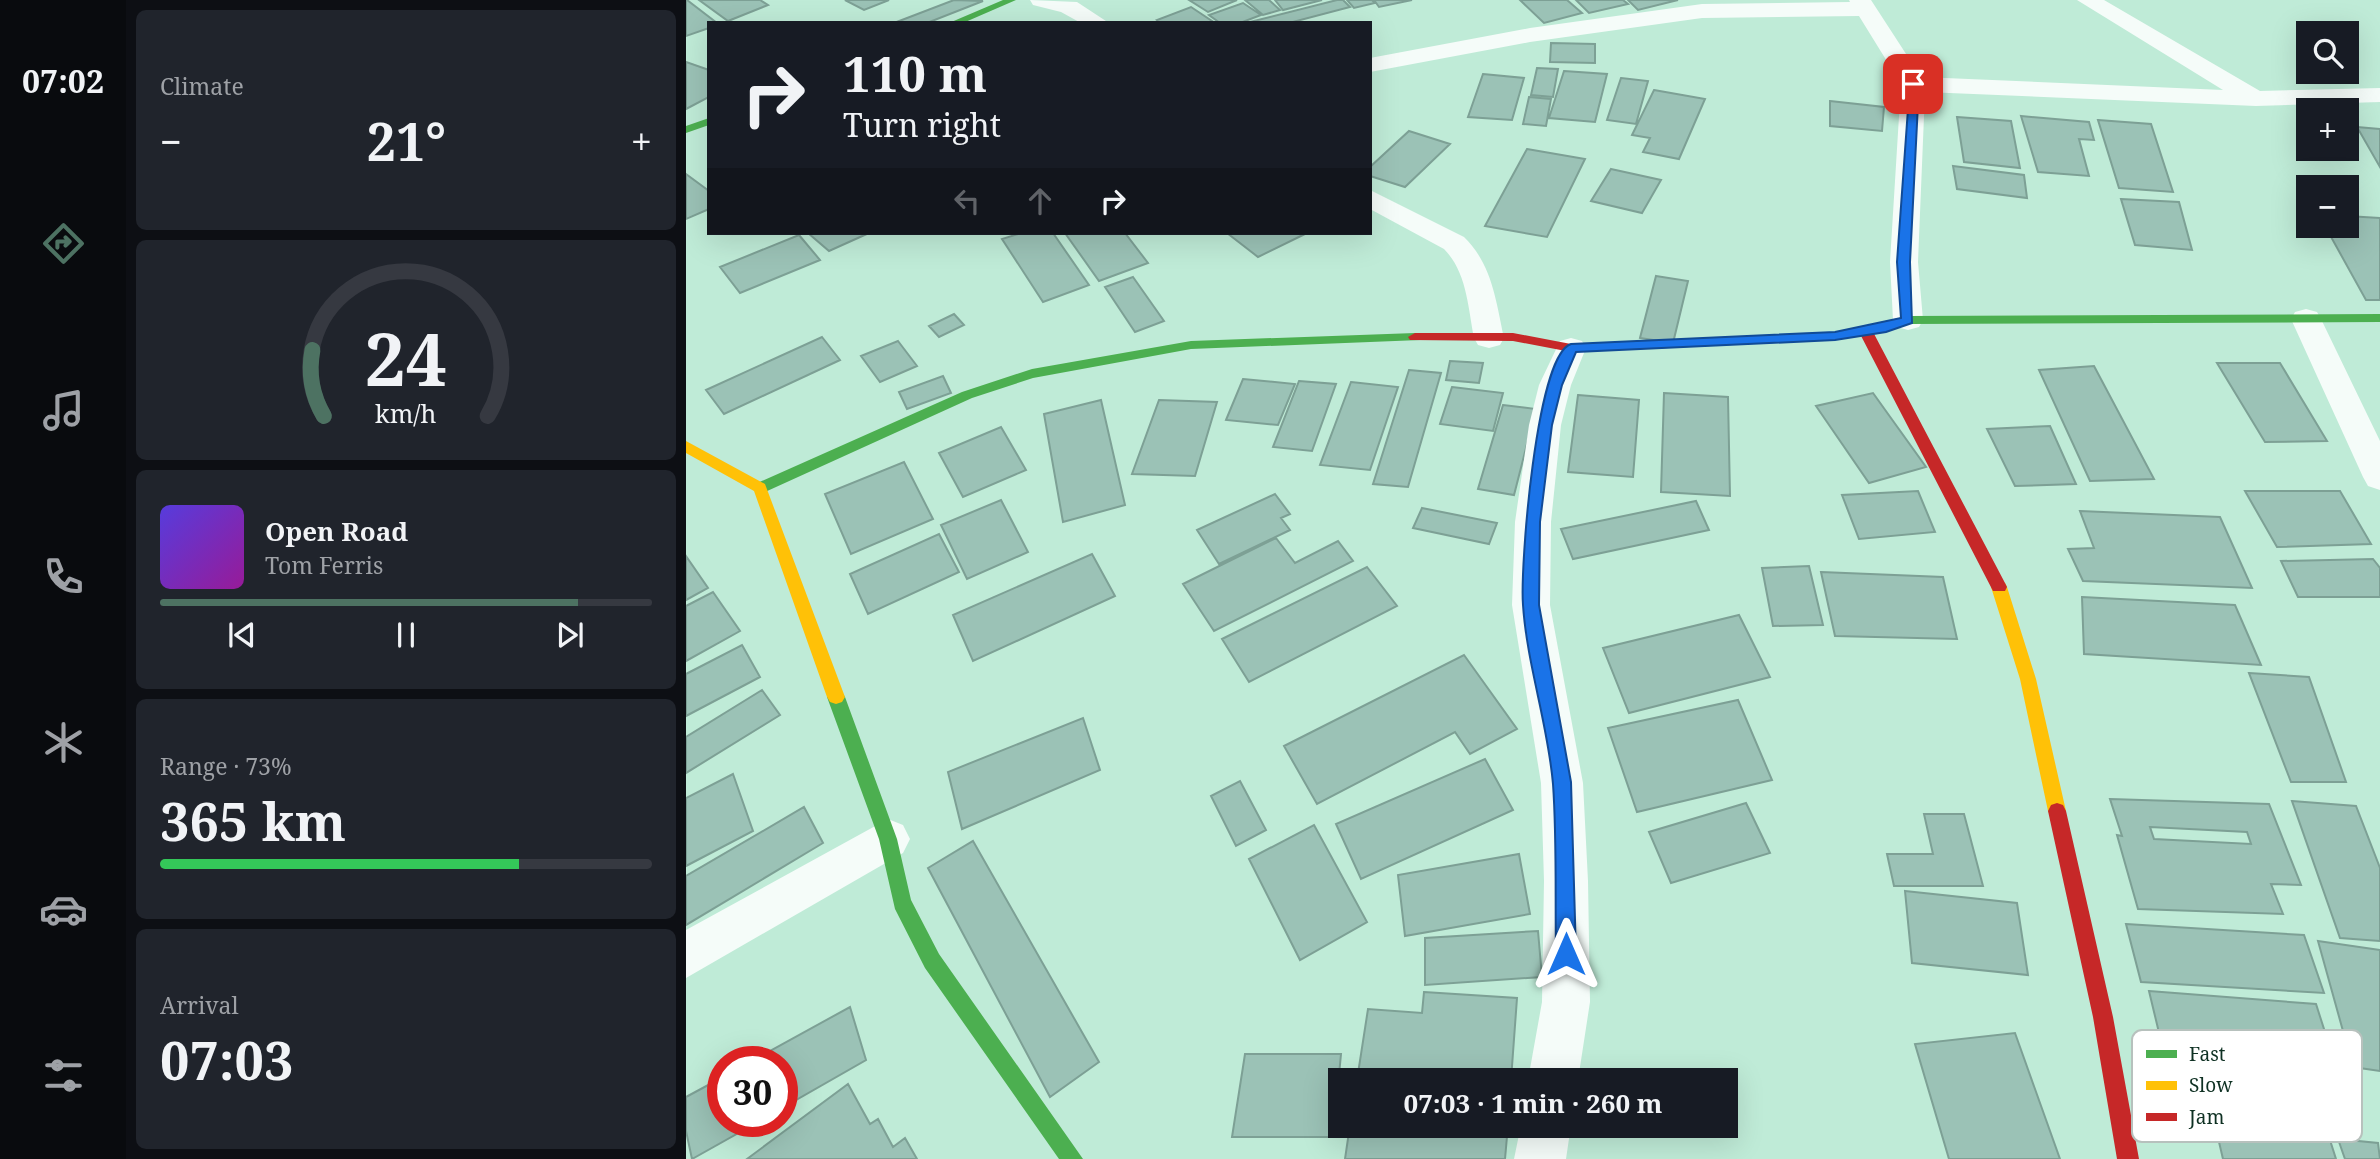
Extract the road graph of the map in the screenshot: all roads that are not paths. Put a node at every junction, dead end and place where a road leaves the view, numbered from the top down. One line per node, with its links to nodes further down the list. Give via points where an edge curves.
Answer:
1 (1011, 0): 5 (street)
2 (1041, 0): 6 (street, via 1069,7)
3 (2088, 0): 10 (street)
4 (1863, 5): 7 (street, via 1702,11 1517,37); 8 (street)
5 (959, 21)
6 (1094, 21)
7 (1372, 65)
8 (1913, 84): 10 (street); 16 (street, via 1904,262)
9 (2380, 95): 10 (street)
10 (2256, 100)
11 (707, 122): 12 (street)
12 (686, 130)
13 (1372, 199): 18 (street, via 1465,252)
14 (2380, 318): 15 (street)
15 (2306, 319): 16 (street); 21 (street)
16 (1908, 320): 17 (street)
17 (1865, 330): 19 (street, via 1835,336); 29 (street, via 1998,584 2024,667 2103,1017)
18 (1489, 338): 19 (street, via 1513,337); 22 (street, via 1191,345 1032,374 967,395)
19 (1571, 348): 25 (street, via 1545,425 1533,522 1531,605 1562,782 1566,1002)
20 (686, 446): 22 (street)
21 (2380, 477)
22 (760, 488): 23 (street)
23 (888, 839): 24 (street); 27 (street, via 902,902 932,961)
24 (686, 955)
25 (1555, 1068)
26 (1544, 1138): 28 (street)
27 (1072, 1159)
28 (1540, 1159)
29 (2128, 1159)

